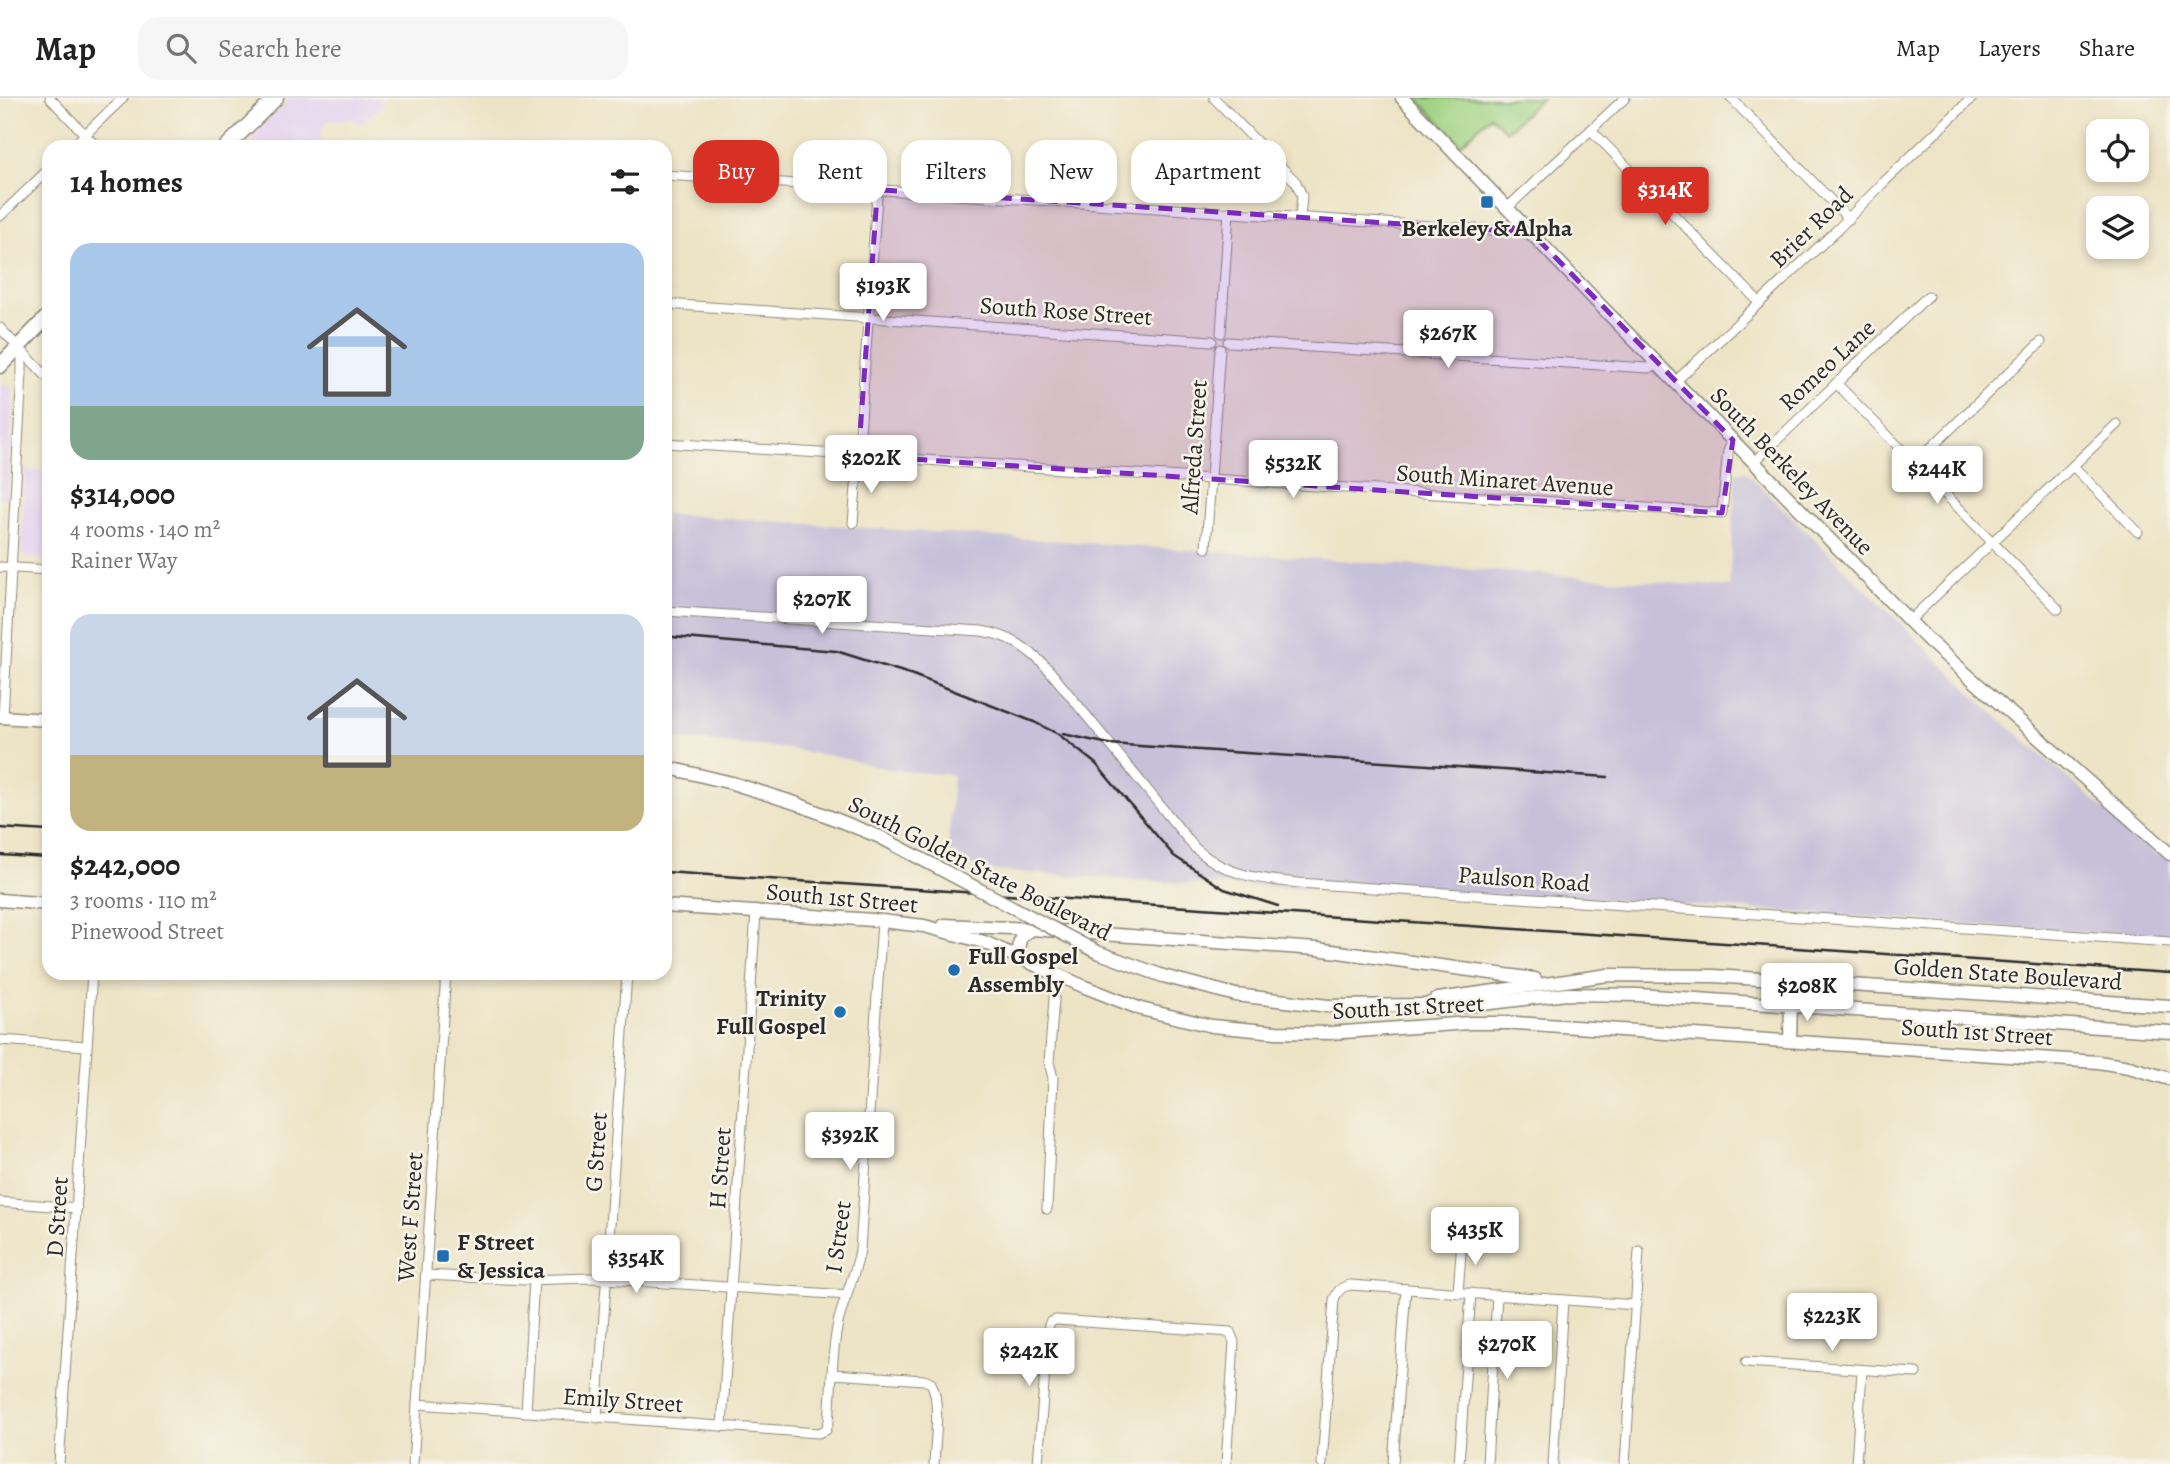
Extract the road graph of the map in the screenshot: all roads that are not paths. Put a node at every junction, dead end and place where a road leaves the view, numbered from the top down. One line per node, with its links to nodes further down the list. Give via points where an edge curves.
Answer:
1 (50, 98): 10 (street)
2 (123, 98): 10 (street)
3 (276, 98): 13 (main road)
4 (1214, 98): 22 (street, via 1298,185)
5 (1402, 98): 19 (main road, South Berkeley Avenue)
6 (1625, 98): 9 (street)
7 (1731, 98): 23 (street)
8 (1972, 98): 23 (street, Brier Road)
9 (1591, 130): 19 (street); 26 (street)
10 (85, 135): 11 (street); 12 (street)
11 (80, 140)
12 (90, 140)
13 (233, 140)
14 (42, 176): 21 (street)
15 (672, 176): 16 (street)
16 (793, 185)
17 (887, 193): 20 (street)
18 (876, 203): 28 (street)
19 (1507, 208): 24 (main road, South Berkeley Avenue)
20 (1229, 212): 22 (street); 31 (street)
21 (0, 216)
22 (1300, 217): 24 (street, via 1506,231)
23 (1849, 219): 26 (street, Brier Road)
24 (1521, 222): 38 (main road, South Berkeley Avenue)
25 (1928, 296): 43 (street, Romeo Lane)
26 (1760, 303): 42 (street, Brier Road)
27 (672, 304): 28 (street, South Rose Street)
28 (868, 317): 32 (street, South Rose Street); 47 (street)
29 (42, 322): 35 (main road)
30 (0, 328): 35 (street)
31 (1221, 333): 32 (street); 33 (street)
32 (1212, 341): 36 (street)
33 (1228, 342): 36 (street); 38 (street, via 1648,368)
34 (2041, 342): 49 (street)
35 (18, 346): 37 (street); 39 (main road); 40 (street)
36 (1220, 349): 51 (street, Alfreda Street)
37 (34, 364): 40 (street); 41 (street)
38 (1659, 365): 42 (main road, South Berkeley Avenue)
39 (0, 366)
40 (22, 372): 57 (street)
41 (42, 372)
42 (1675, 382): 45 (main road, South Berkeley Avenue)
43 (1836, 383): 48 (street, Romeo Lane); 49 (street)
44 (2117, 424): 50 (street)
45 (1732, 440): 48 (main road, South Berkeley Avenue); 51 (street, South Minaret Avenue, via 1722,513)
46 (672, 443): 47 (street, South Minaret Avenue)
47 (859, 456): 51 (street, South Minaret Avenue); 52 (street)
48 (1754, 462): 61 (main road, South Berkeley Avenue)
49 (1915, 463): 54 (street)
50 (2073, 466): 53 (street); 54 (street)
51 (1211, 479): 55 (street, Alfreda Street)
52 (853, 523)
53 (2138, 532)
54 (1993, 542): 59 (street); 61 (street)
55 (1206, 548)
56 (0, 567): 57 (street)
57 (11, 568): 58 (street); 62 (street)
58 (42, 570)
59 (2058, 609)
60 (672, 611): 73 (street, Paulson Road, via 981,631 1008,637 1034,654 1189,842 1220,866 1248,877)
61 (1909, 621): 65 (main road, South Berkeley Avenue)
62 (1, 717): 63 (main road)
63 (42, 720)
64 (672, 769): 80 (main road, South Golden State Boulevard, bridge, via 795,803 880,838 1097,952)
65 (2170, 854)
66 (0, 900): 67 (main road)
67 (42, 903)
68 (672, 906): 69 (main road, South 1st Street)
69 (756, 912): 70 (main road, South 1st Street); 97 (street, H Street)
70 (881, 921): 71 (main road, South 1st Street); 101 (street, I Street, via 860,1250)
71 (913, 924): 72 (main road); 74 (main road, South 1st Street, via 971,938)
72 (1031, 929): 74 (main road, via 1021,936); 79 (main road, via 1317,949 1513,978)
73 (2170, 942)
74 (1016, 956): 75 (main road, South 1st Street)
75 (1056, 974): 86 (main road, South 1st Street, via 1141,1009 1244,1030 1357,1033 1492,1022); 91 (street, via 1049,1062 1053,1079)
76 (91, 980): 87 (street, D Street)
77 (446, 980): 94 (street, West F Street)
78 (627, 980): 95 (street, G Street)
79 (1563, 980): 81 (main road, Golden State Boulevard, via 1438,999); 83 (main road, Golden State Boulevard, via 1691,975)
80 (1236, 995): 81 (main road, Golden State Boulevard, via 1328,1006)
81 (1427, 1005): 82 (main road, Golden State Boulevard, via 1440,1009 1590,994)
82 (1791, 1005): 84 (main road, Golden State Boulevard); 86 (main road)
83 (2170, 1006)
84 (2170, 1032)
85 (0, 1040): 87 (street)
86 (1790, 1041): 88 (main road, South 1st Street, via 2098,1062)
87 (86, 1046): 90 (street, D Street)
88 (2170, 1079)
89 (0, 1202): 90 (street)
90 (77, 1208): 114 (street, D Street)
91 (1047, 1209)
92 (1462, 1238): 99 (street)
93 (1639, 1251): 104 (street)
94 (426, 1275): 96 (street); 109 (street, West F Street)
95 (607, 1278): 96 (street); 97 (street); 111 (street, G Street)
96 (534, 1280): 110 (street)
97 (732, 1286): 101 (street); 112 (street, H Street)
98 (1406, 1289): 99 (street); 119 (street, via 1350,1285 1338,1291); 120 (street)
99 (1458, 1293): 100 (street)
100 (1471, 1293): 102 (street); 121 (street)
101 (847, 1295): 108 (street, I Street, via 836,1334)
102 (1497, 1295): 103 (street); 122 (street)
103 (1563, 1300): 104 (street); 123 (street)
104 (1636, 1305): 124 (street)
105 (1746, 1362): 106 (street)
106 (1862, 1370): 107 (street); 125 (street)
107 (1916, 1373)
108 (833, 1374): 113 (street, I Street); 116 (street, via 931,1383 936,1416)
109 (417, 1404): 110 (street, Emily Street); 115 (street, West F Street)
110 (526, 1412): 111 (street, Emily Street)
111 (597, 1418): 112 (street, Emily Street)
112 (722, 1426): 113 (street, Emily Street)
113 (826, 1430)
114 (59, 1464)
115 (413, 1464)
116 (934, 1464)
117 (1038, 1464): 118 (street, via 1048,1329 1056,1320 1233,1334)
118 (1226, 1464)
119 (1322, 1464)
120 (1393, 1464)
121 (1459, 1464)
122 (1487, 1464)
123 (1553, 1464)
124 (1625, 1464)
125 (1856, 1464)

